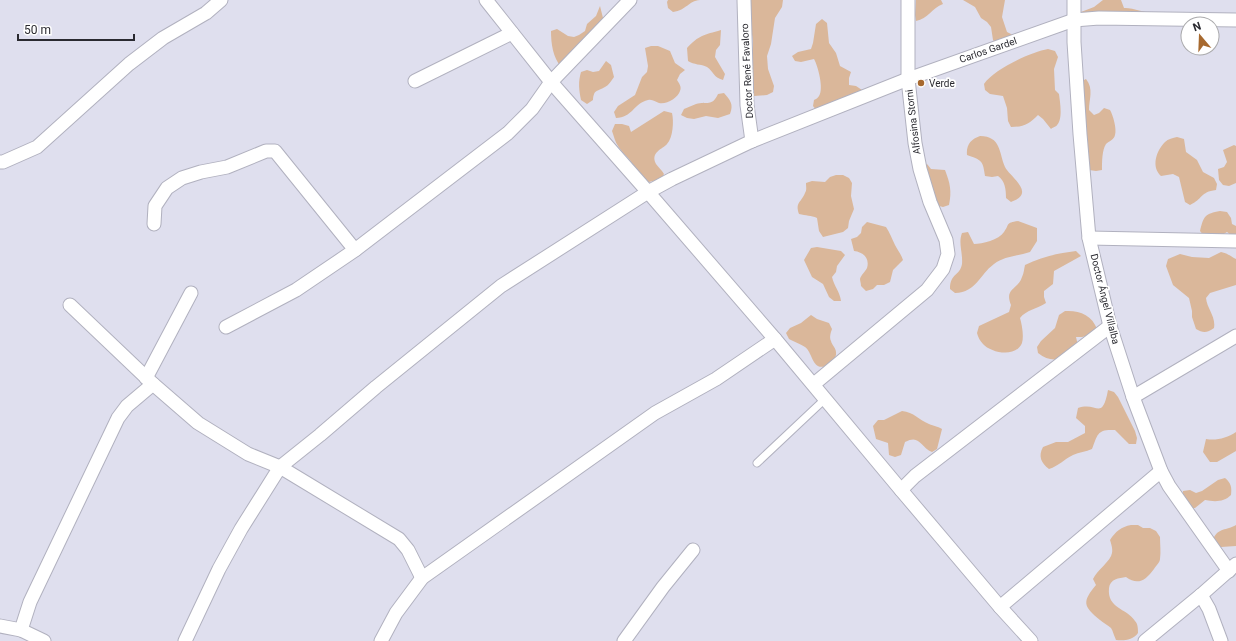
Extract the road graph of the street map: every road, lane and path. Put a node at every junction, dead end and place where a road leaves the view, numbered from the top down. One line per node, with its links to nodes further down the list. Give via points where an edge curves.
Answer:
1 (221, 0): 14 (street, via 206,13 162,38 129,64 37,147)
2 (486, 0): 9 (street)
3 (630, 0): 12 (street)
4 (744, 0): 13 (street, Doctor René Favaloro, via 747,105)
5 (908, 0): 10 (street, Alfosina Storni)
6 (1074, 0): 7 (street, Doctor Ángel Villalba)
7 (1074, 20): 8 (street, Carlos Gardel); 10 (street, Carlos Gardel); 17 (street, Doctor Ángel Villalba)
8 (1236, 20)
9 (512, 33): 11 (street); 12 (street)
10 (908, 78): 13 (street, Carlos Gardel); 27 (street, Alfosina Storni, via 920,169 946,240 948,254 943,269 927,290)
11 (415, 81)
12 (551, 82): 15 (street); 19 (street, via 532,109 508,133)
13 (752, 141): 15 (street, Carlos Gardel)
14 (0, 162)
15 (648, 192): 25 (street); 31 (street, Carlos Gardel, via 501,286)
16 (154, 224): 19 (street, via 155,206 167,188 182,178 227,167 266,151 275,150)
17 (1089, 238): 18 (street); 22 (street, Doctor Ángel Villalba)
18 (1236, 241)
19 (355, 250): 23 (street, via 296,290)
20 (191, 293): 26 (street)
21 (70, 305): 26 (street)
22 (1110, 326): 28 (street, Doctor Ángel Villalba); 33 (street)
23 (226, 327)
24 (1236, 336): 28 (street)
25 (775, 339): 27 (street); 36 (street, via 716,379 655,413)
26 (149, 381): 31 (street, via 198,423 248,454); 40 (street, via 118,418 30,602)
27 (814, 384): 29 (street)
28 (1133, 397): 32 (street, Doctor Ángel Villalba)
29 (826, 399): 30 (lane); 33 (street)
30 (757, 463)
31 (280, 467): 36 (street, via 399,539 408,550); 42 (street, Carlos Gardel, via 241,529)
32 (1161, 471): 35 (street, Doctor Ángel Villalba, via 1169,486); 38 (street)
33 (900, 490): 38 (street)
34 (693, 550): 44 (street)
35 (1232, 568): 37 (street)
36 (422, 578): 43 (street, via 396,613)
37 (1202, 595): 46 (street); 47 (street)
38 (1000, 607): 45 (street)
39 (0, 626): 40 (street)
40 (20, 630): 41 (street)
41 (44, 641)
42 (185, 641)
43 (381, 641)
44 (624, 641)
45 (1031, 641)
46 (1145, 641)
47 (1221, 641)

